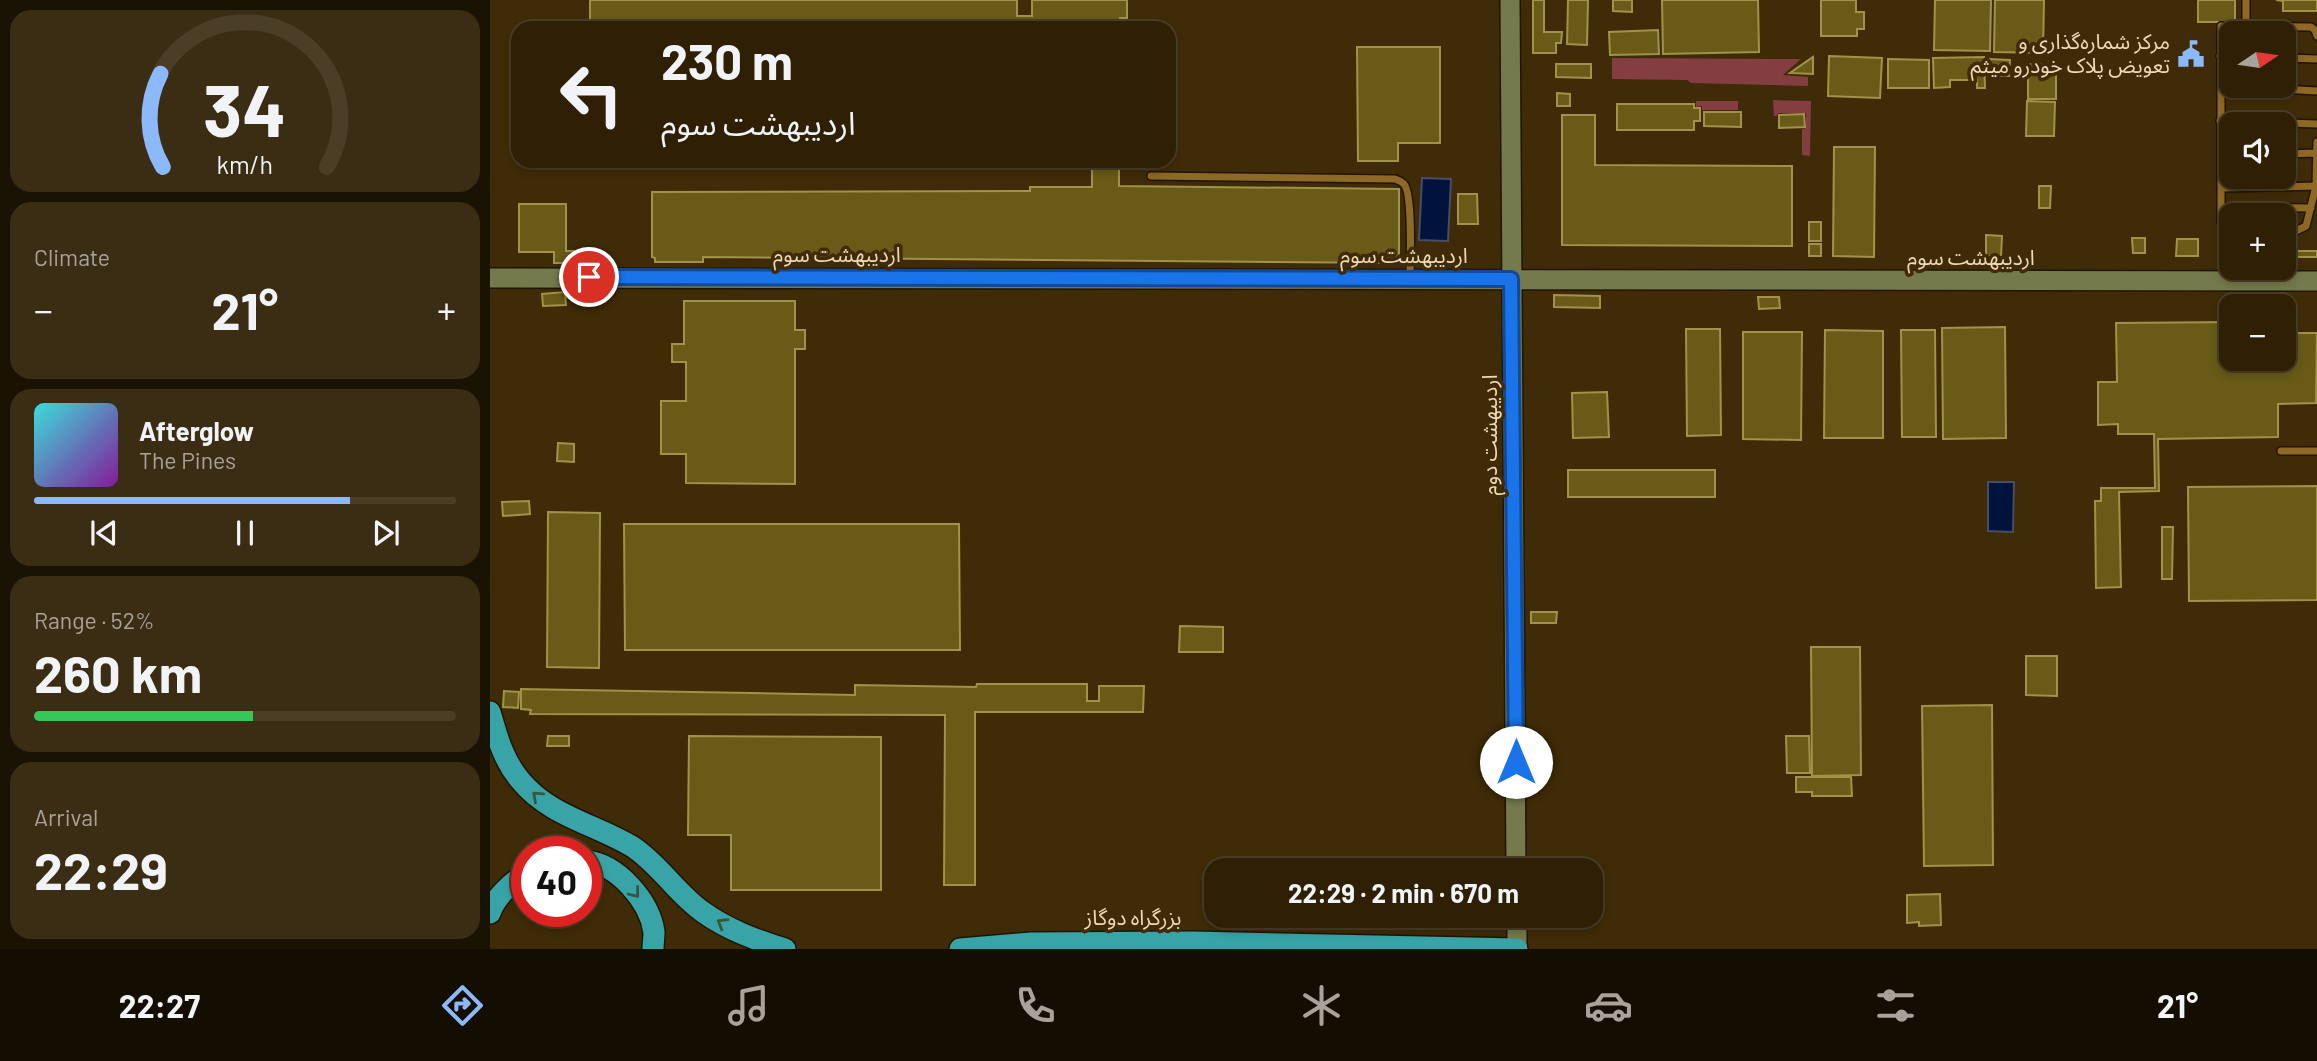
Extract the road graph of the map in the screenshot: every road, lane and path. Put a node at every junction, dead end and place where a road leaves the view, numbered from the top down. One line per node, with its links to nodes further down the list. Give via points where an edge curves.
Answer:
1 (1510, 0): 23 (street, اردیبهشت دوم)
2 (2246, 0): 3 (lane)
3 (2246, 21)
4 (2296, 27): 5 (lane, via 2311,27)
5 (2317, 36)
6 (2296, 58): 7 (lane)
7 (2317, 59)
8 (2296, 90): 9 (lane)
9 (2317, 91)
10 (2296, 123): 11 (lane)
11 (2317, 124)
12 (2317, 142): 13 (lane)
13 (2315, 153): 14 (lane); 17 (lane)
14 (2296, 154)
15 (1151, 176): 22 (lane, via 1395,179 1406,187 1409,204)
16 (2296, 186): 17 (lane)
17 (2316, 186): 19 (lane)
18 (2296, 208): 19 (lane)
19 (2311, 208): 20 (lane, via 2306,226)
20 (2296, 231)
21 (490, 278): 22 (street, اردیبهشت سوم)
22 (1410, 279): 23 (street, اردیبهشت سوم)
23 (1511, 279): 24 (street, اردیبهشت سوم); 28 (street, اردیبهشت دوم)
24 (2317, 281)
25 (2281, 451): 26 (lane)
26 (2317, 451)
27 (490, 712): 34 (highway, one-way to 27, via 742,935 702,911 632,847 544,803 520,780 502,751)
28 (1516, 858)
29 (602, 867): 33 (highway, one-way to 33, via 616,873 641,898 654,931)
30 (511, 885): 31 (highway)
31 (490, 913)
32 (1517, 928): 36 (street)
33 (653, 949)
34 (785, 949)
35 (960, 949): 36 (highway, بزرگراه دوگاز, via 1031,943 1192,942)
36 (1517, 949)

